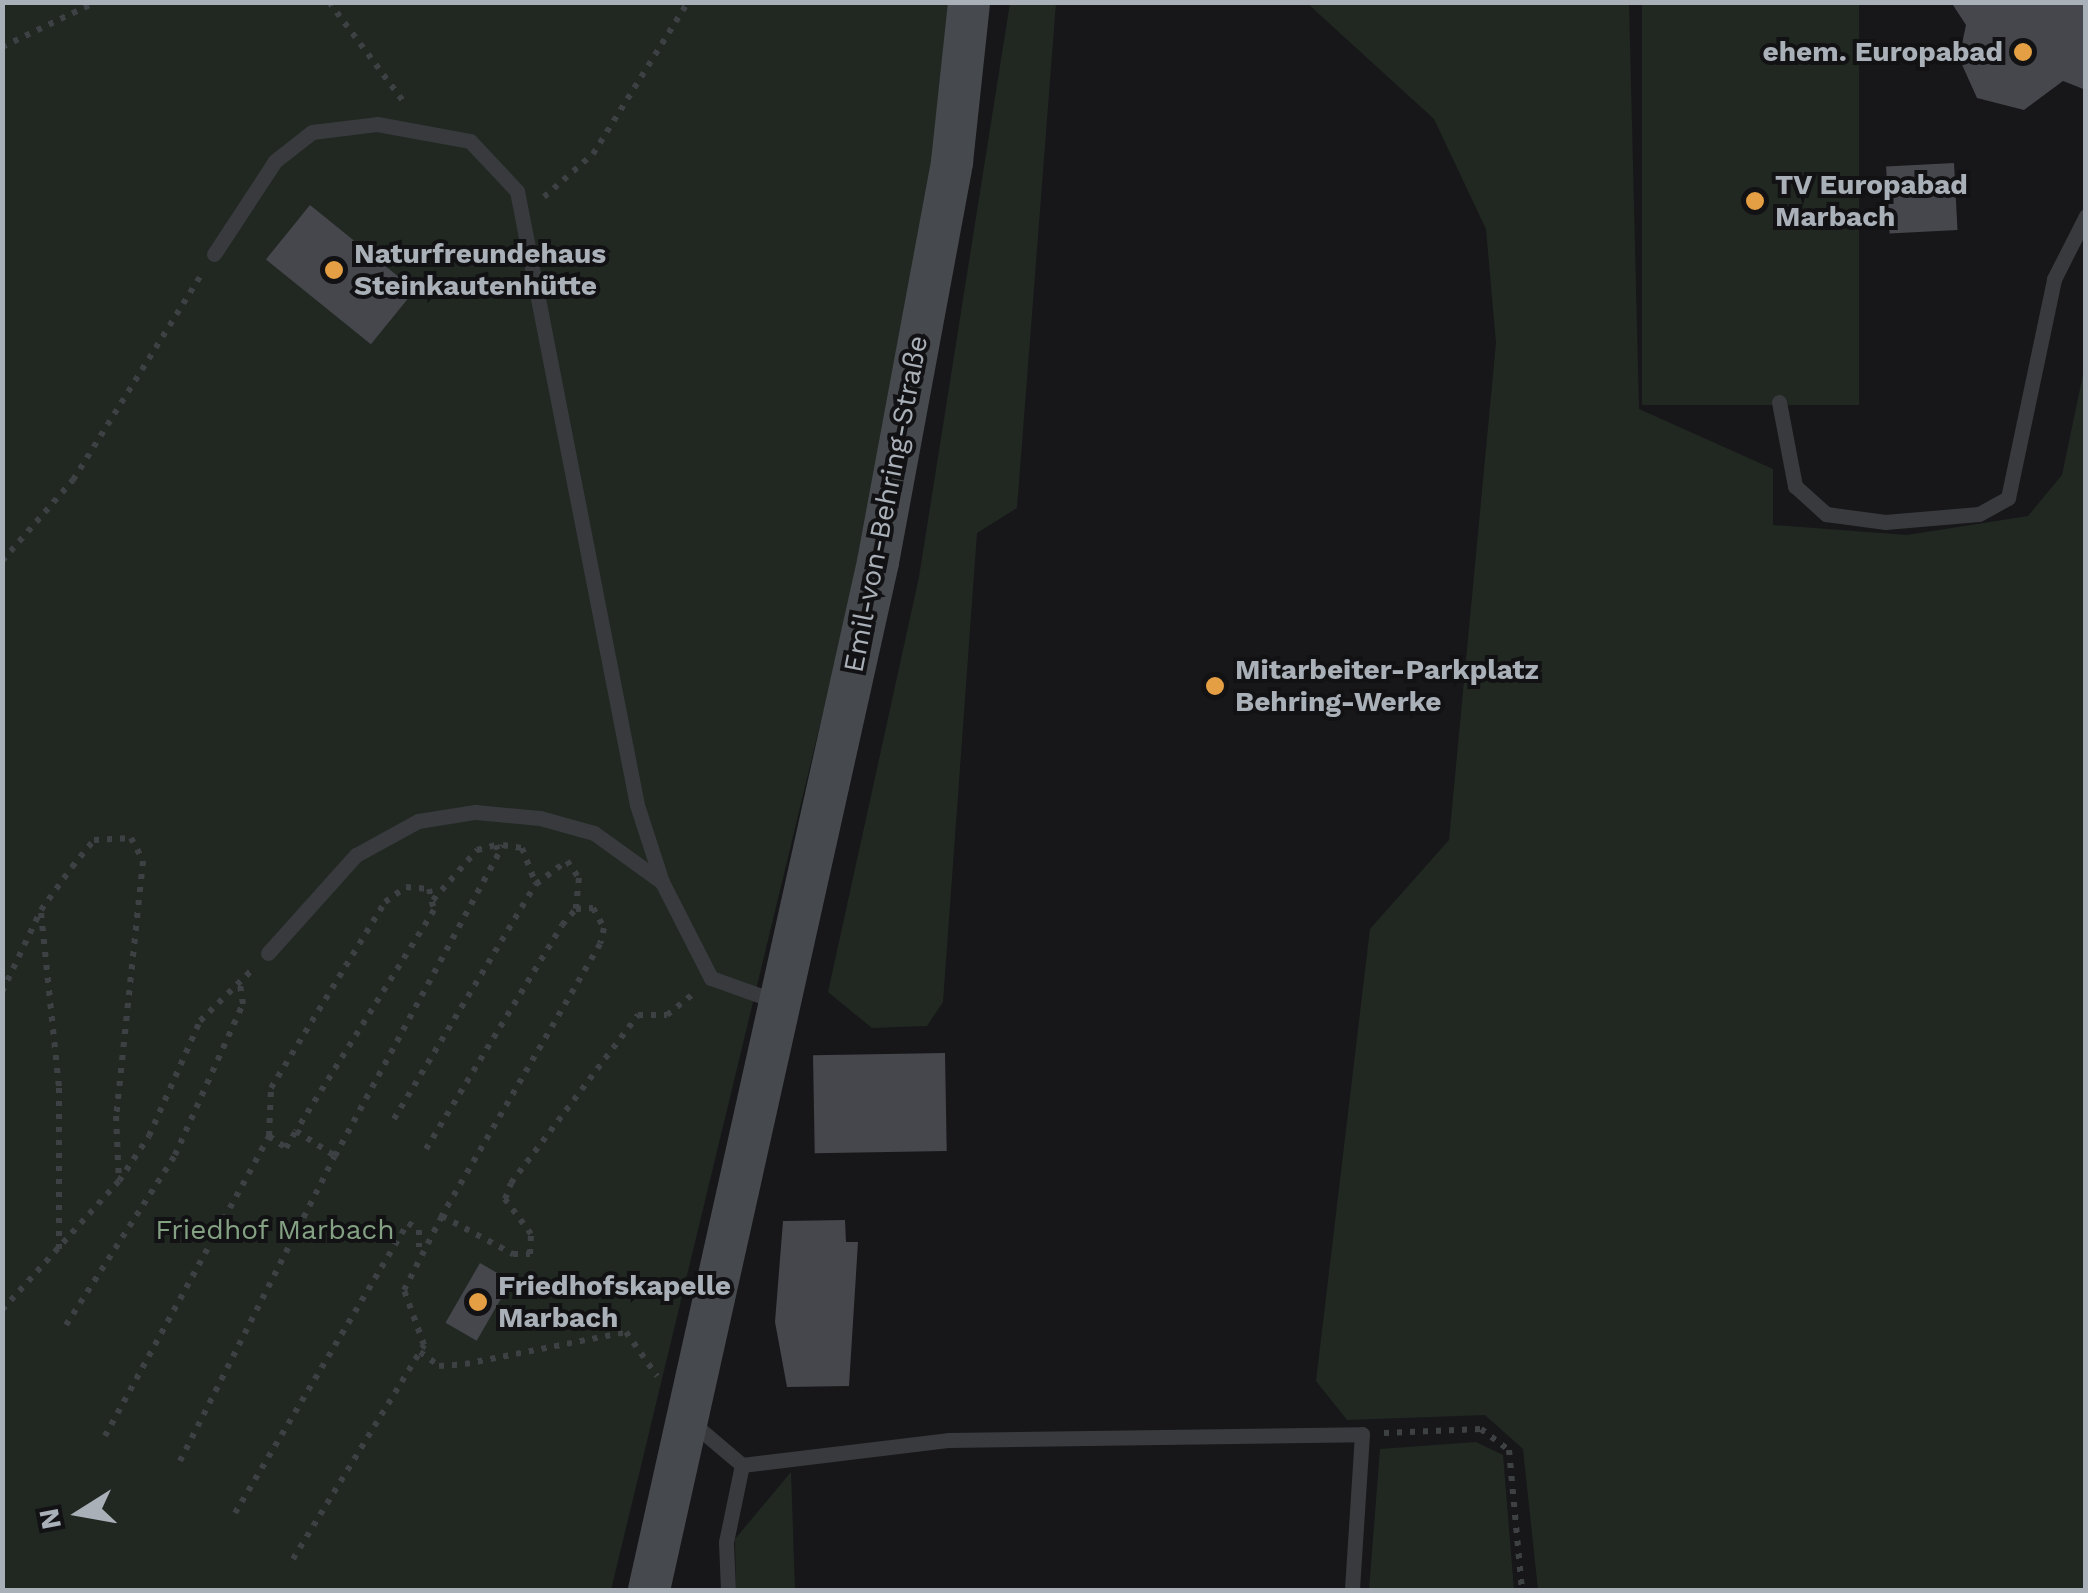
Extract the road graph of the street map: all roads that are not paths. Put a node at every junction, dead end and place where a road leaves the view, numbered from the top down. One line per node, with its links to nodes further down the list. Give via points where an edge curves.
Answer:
1 (969, 2): 7 (main road, Emil-von-Behring-Straße, via 952,162 878,562)
2 (2086, 216): 4 (lane, via 2054,279 2008,498 1979,514 1941,518 1885,522 1826,514 1795,486)
3 (214, 254): 5 (lane, via 275,161 312,132 376,124 470,141 517,191 637,806)
4 (1779, 402)
5 (662, 882): 6 (lane, via 594,833 540,818 475,812 418,820 356,855); 7 (lane, via 712,978)
6 (268, 953)
7 (782, 1002): 8 (main road, Emil-von-Behring-Straße)
8 (683, 1415): 9 (lane); 10 (main road, Emil-von-Behring-Straße)
9 (742, 1465): 11 (lane, via 726,1542); 12 (lane, via 950,1440 1362,1434)
10 (649, 1590)
11 (728, 1590)
12 (1352, 1590)

